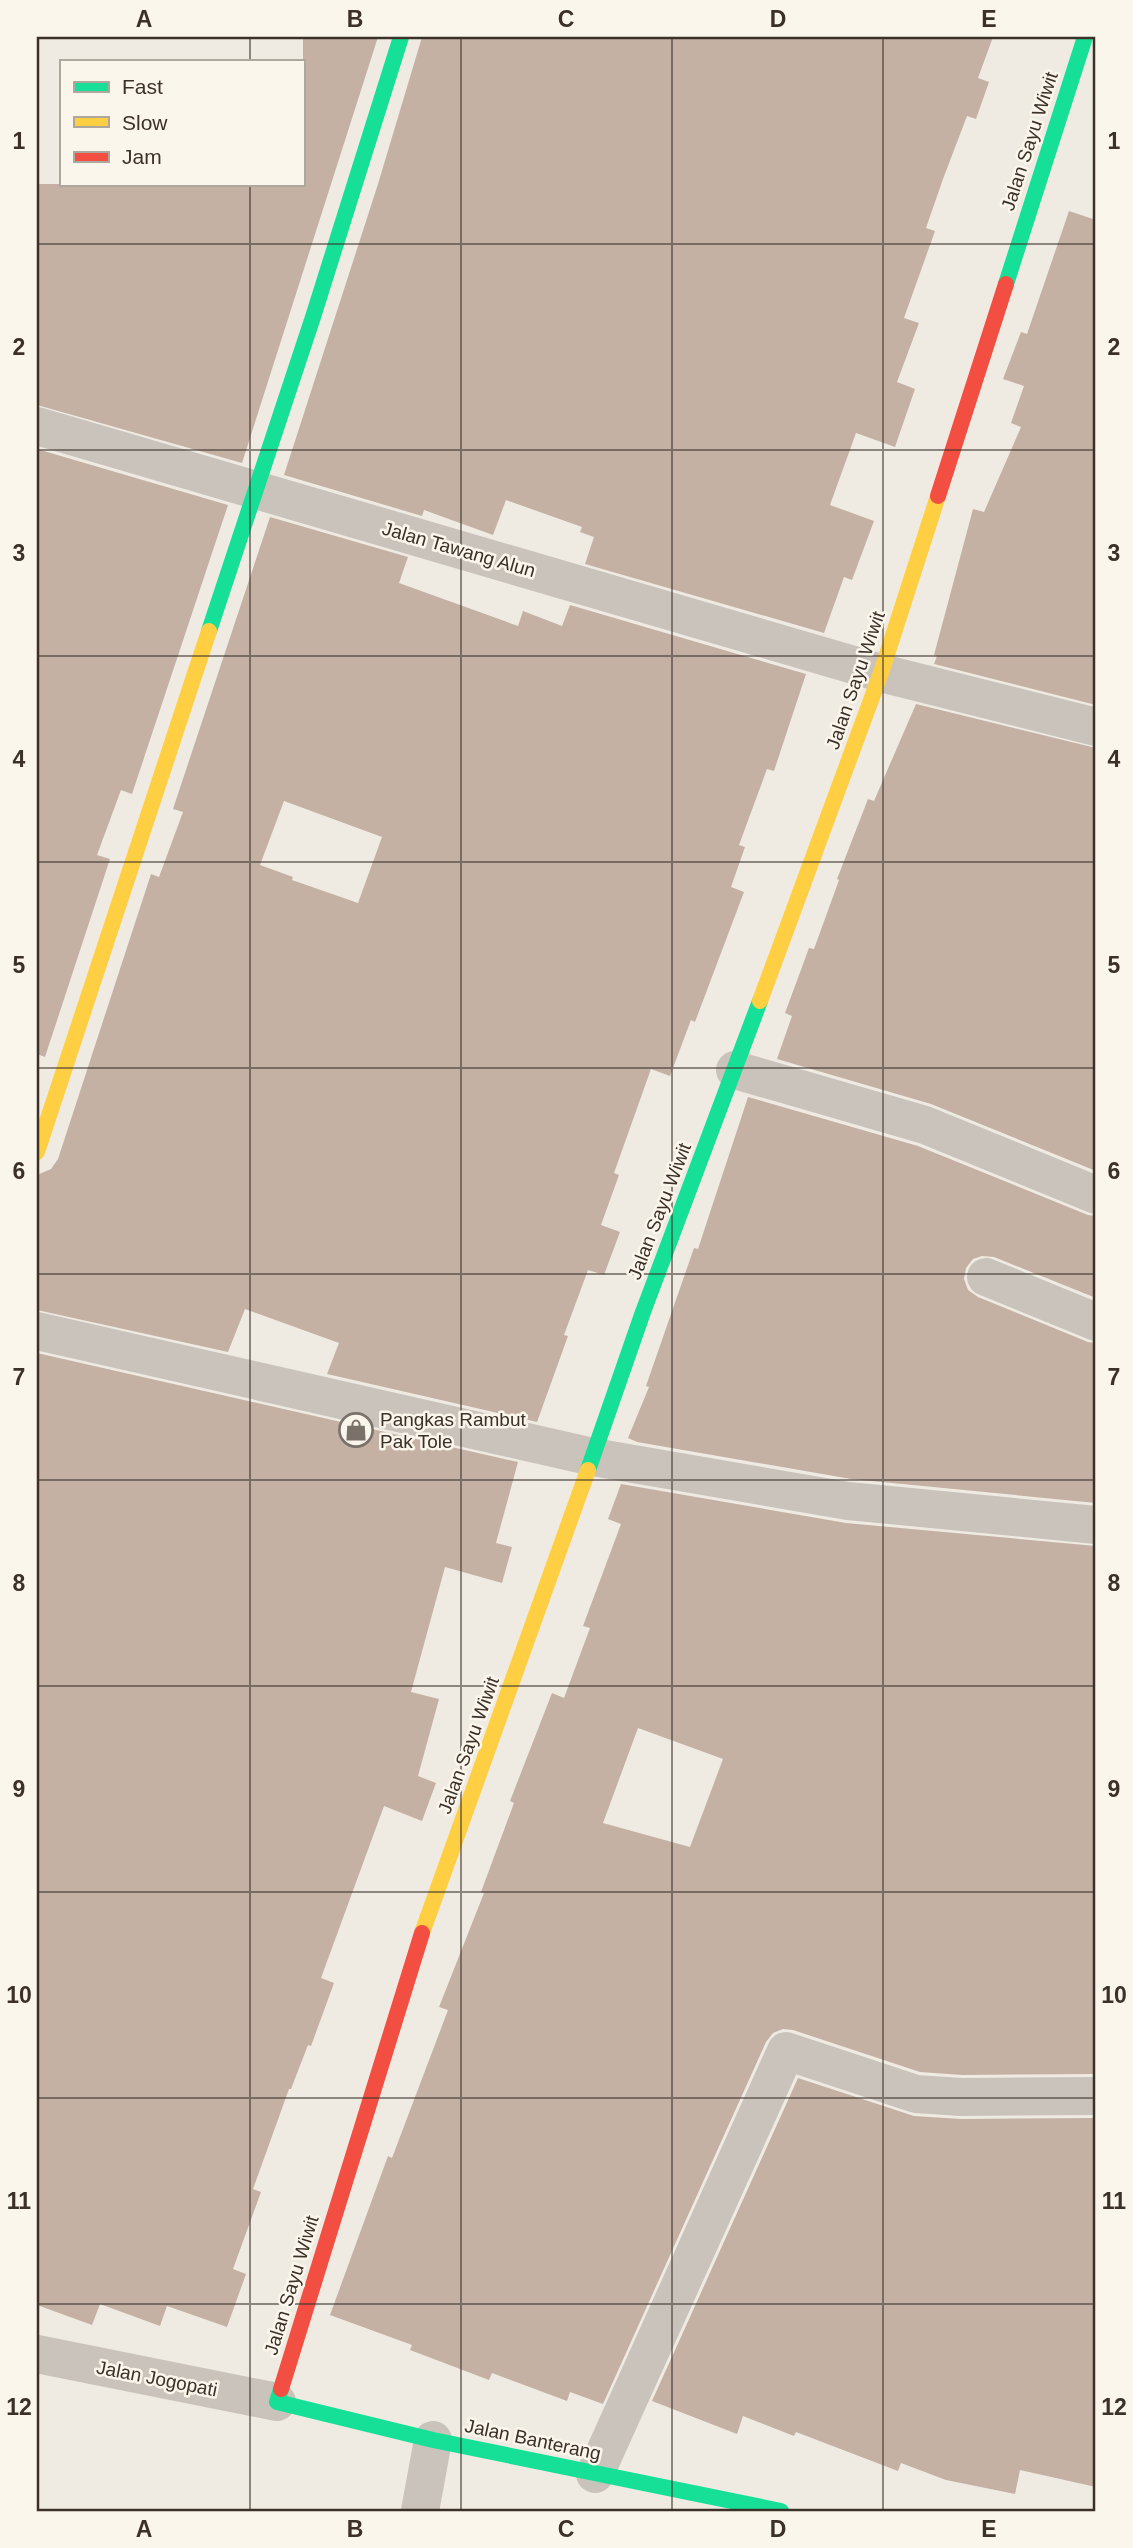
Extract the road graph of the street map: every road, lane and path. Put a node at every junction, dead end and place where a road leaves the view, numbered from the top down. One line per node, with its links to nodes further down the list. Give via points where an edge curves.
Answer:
1 (401, 37): 4 (main road)
2 (1085, 37): 5 (main road, Jalan Sayu Wiwit)
3 (37, 426): 4 (street, Jalan Tawang Alun)
4 (256, 490): 5 (street, Jalan Tawang Alun); 8 (main road)
5 (881, 673): 6 (street, Jalan Tawang Alun); 7 (main road, Jalan Sayu Wiwit)
6 (1096, 727)
7 (735, 1070): 9 (street, via 925,1125); 13 (main road, Jalan Sayu Wiwit)
8 (37, 1152)
9 (1096, 1195)
10 (986, 1277): 11 (street)
11 (1096, 1322)
12 (37, 1331): 13 (street)
13 (593, 1457): 14 (street, via 848,1501); 17 (main road, Jalan Sayu Wiwit, via 413,1959)
14 (1096, 1525)
15 (1096, 2096): 19 (street, via 916,2094 786,2051)
16 (37, 2354): 17 (street, Jalan Jogopati)
17 (277, 2402): 18 (main road, Jalan Banterang)
18 (433, 2440): 19 (main road, Jalan Banterang); 20 (street)
19 (595, 2474): 21 (main road, Jalan Banterang)
20 (420, 2511)
21 (781, 2511)

